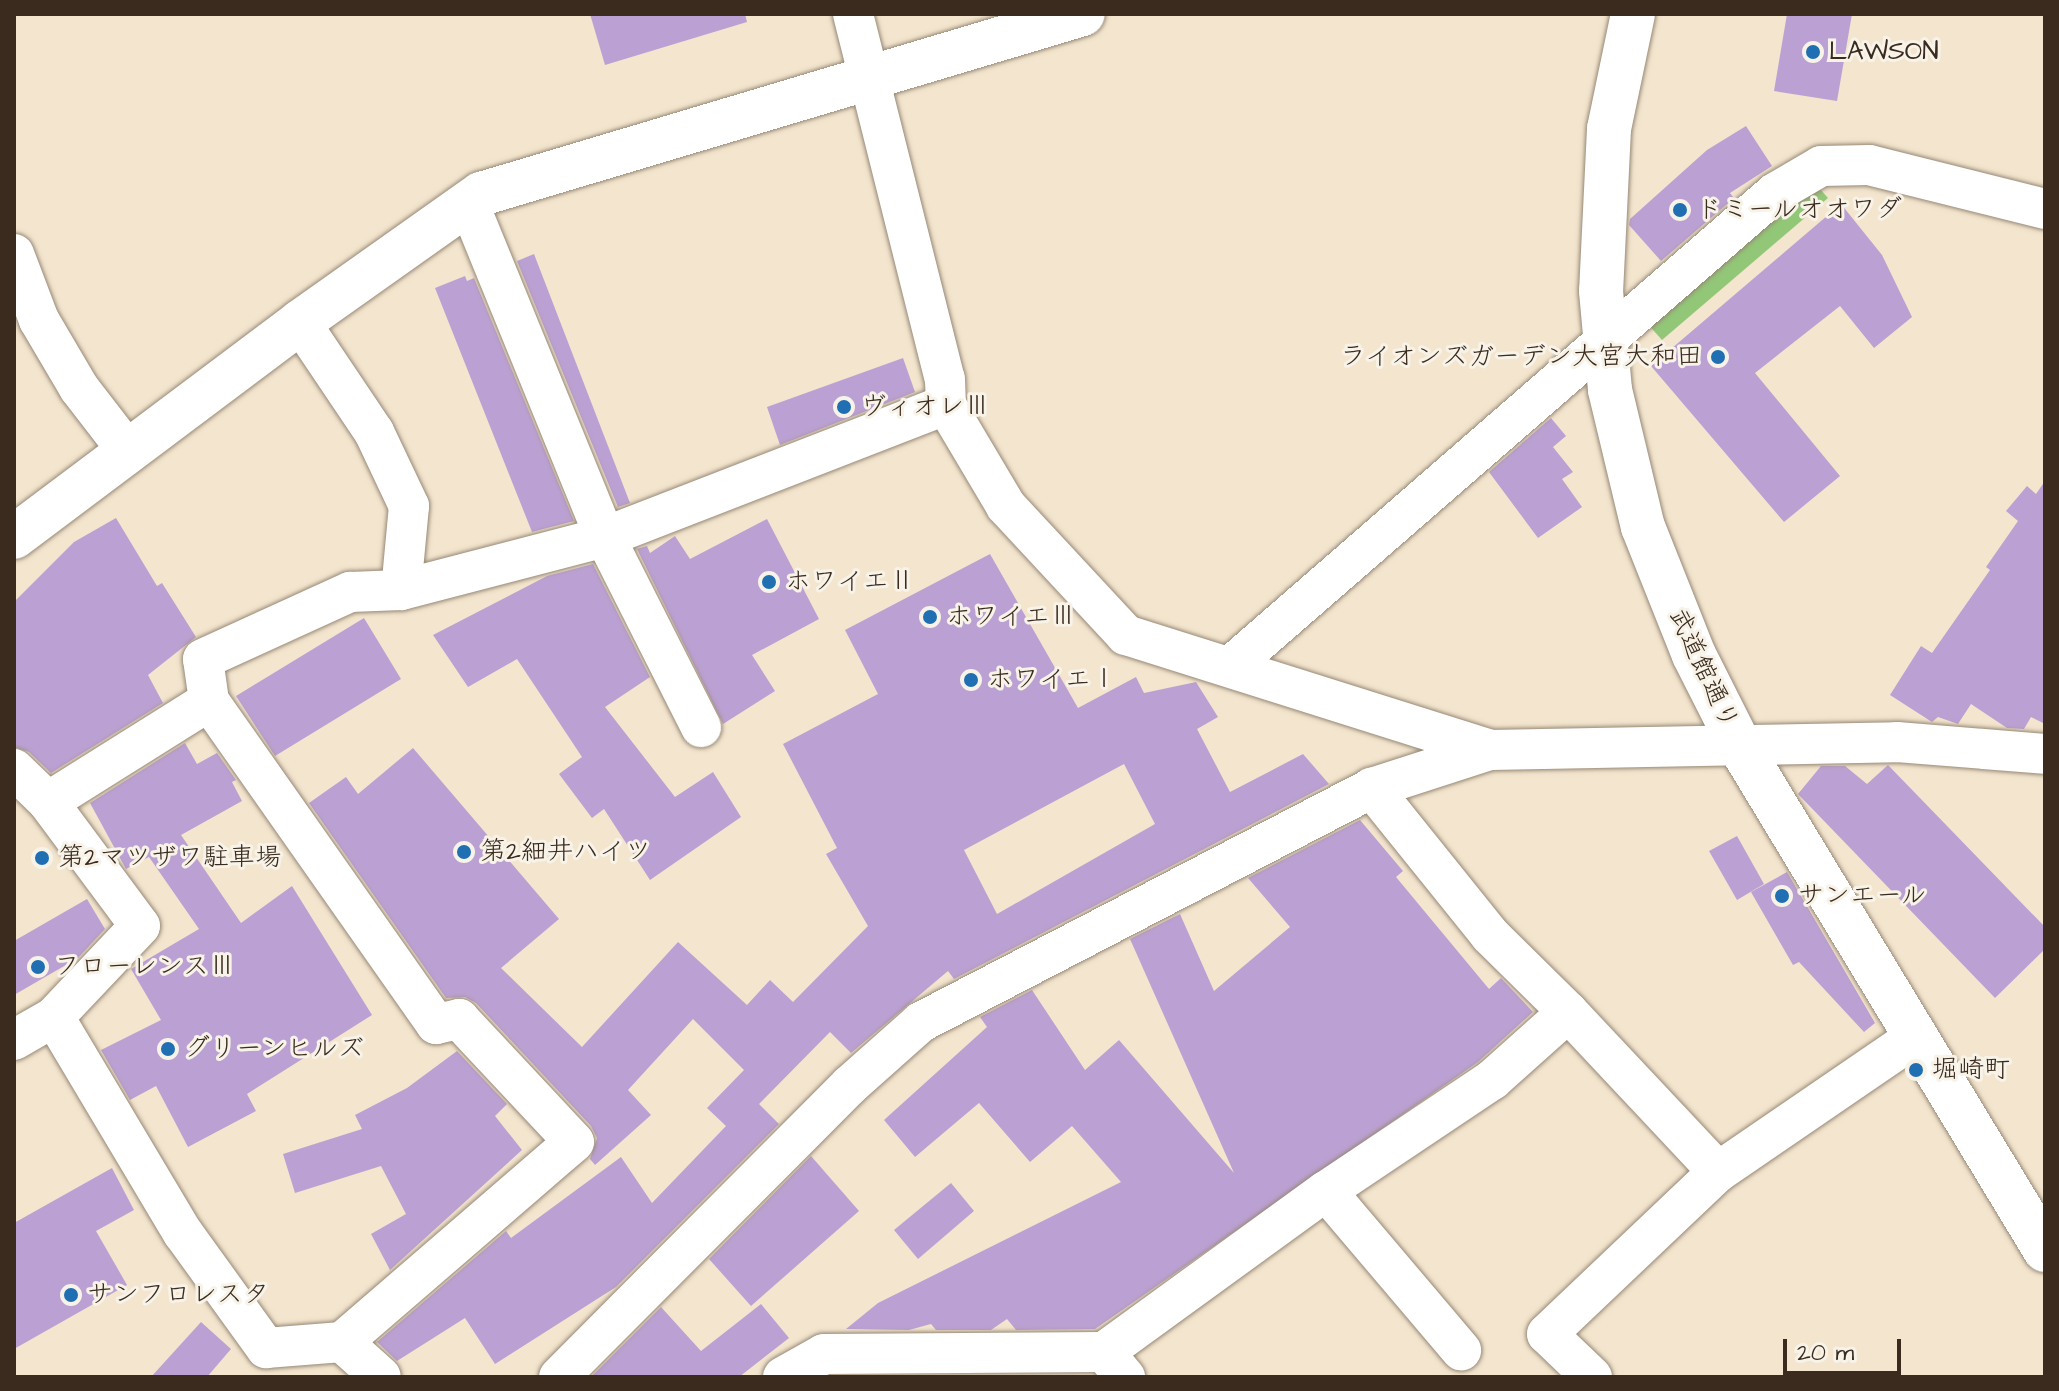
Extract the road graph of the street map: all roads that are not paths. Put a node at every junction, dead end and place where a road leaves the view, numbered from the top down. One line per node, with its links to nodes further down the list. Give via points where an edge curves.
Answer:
1 (853, 14): 4 (street)
2 (1083, 14): 4 (street)
3 (1633, 14): 9 (street, 武道館通り, via 1609,129 1601,291)
4 (872, 80): 5 (street); 10 (street, via 945,379)
5 (468, 202): 8 (street); 13 (street)
6 (2045, 209): 9 (street, via 1869,165 1821,166 1775,193)
7 (14, 254): 11 (street, via 39,320 79,388)
8 (300, 322): 11 (street); 14 (street, via 374,432 409,506)
9 (1606, 343): 15 (street); 18 (street, 武道館通り, via 1610,390 1643,527 1694,655)
10 (946, 405): 13 (street); 15 (street, via 1006,506 1126,635)
11 (127, 450): 12 (street)
12 (14, 537)
13 (605, 537): 14 (street); 17 (street)
14 (401, 590): 16 (street, via 350,592 203,659)
15 (1232, 665): 19 (street)
16 (209, 701): 23 (street); 31 (street, via 436,1024 459,1019 574,1142)
17 (701, 727)
18 (1741, 748): 19 (street); 20 (street, via 1897,742); 26 (street, 武道館通り)
19 (1490, 750): 22 (street)
20 (2045, 754)
21 (14, 769): 23 (street)
22 (1372, 788): 24 (street, via 1490,935); 34 (street, via 921,1022 850,1085)
23 (48, 802): 25 (street, via 140,926)
24 (1568, 1012): 28 (street); 29 (street, via 1492,1080)
25 (54, 1017): 27 (street); 31 (street, via 183,1233 266,1348)
26 (1915, 1037): 28 (street); 30 (street, 武道館通り)
27 (14, 1040)
28 (1718, 1172): 37 (street, via 1547,1334)
29 (1326, 1191): 32 (street); 33 (street)
30 (2045, 1250)
31 (342, 1342): 35 (street)
32 (1461, 1350)
33 (1114, 1364): 36 (street, via 824,1354)
34 (586, 1368)
35 (381, 1377)
36 (783, 1377)
37 (1592, 1377)

